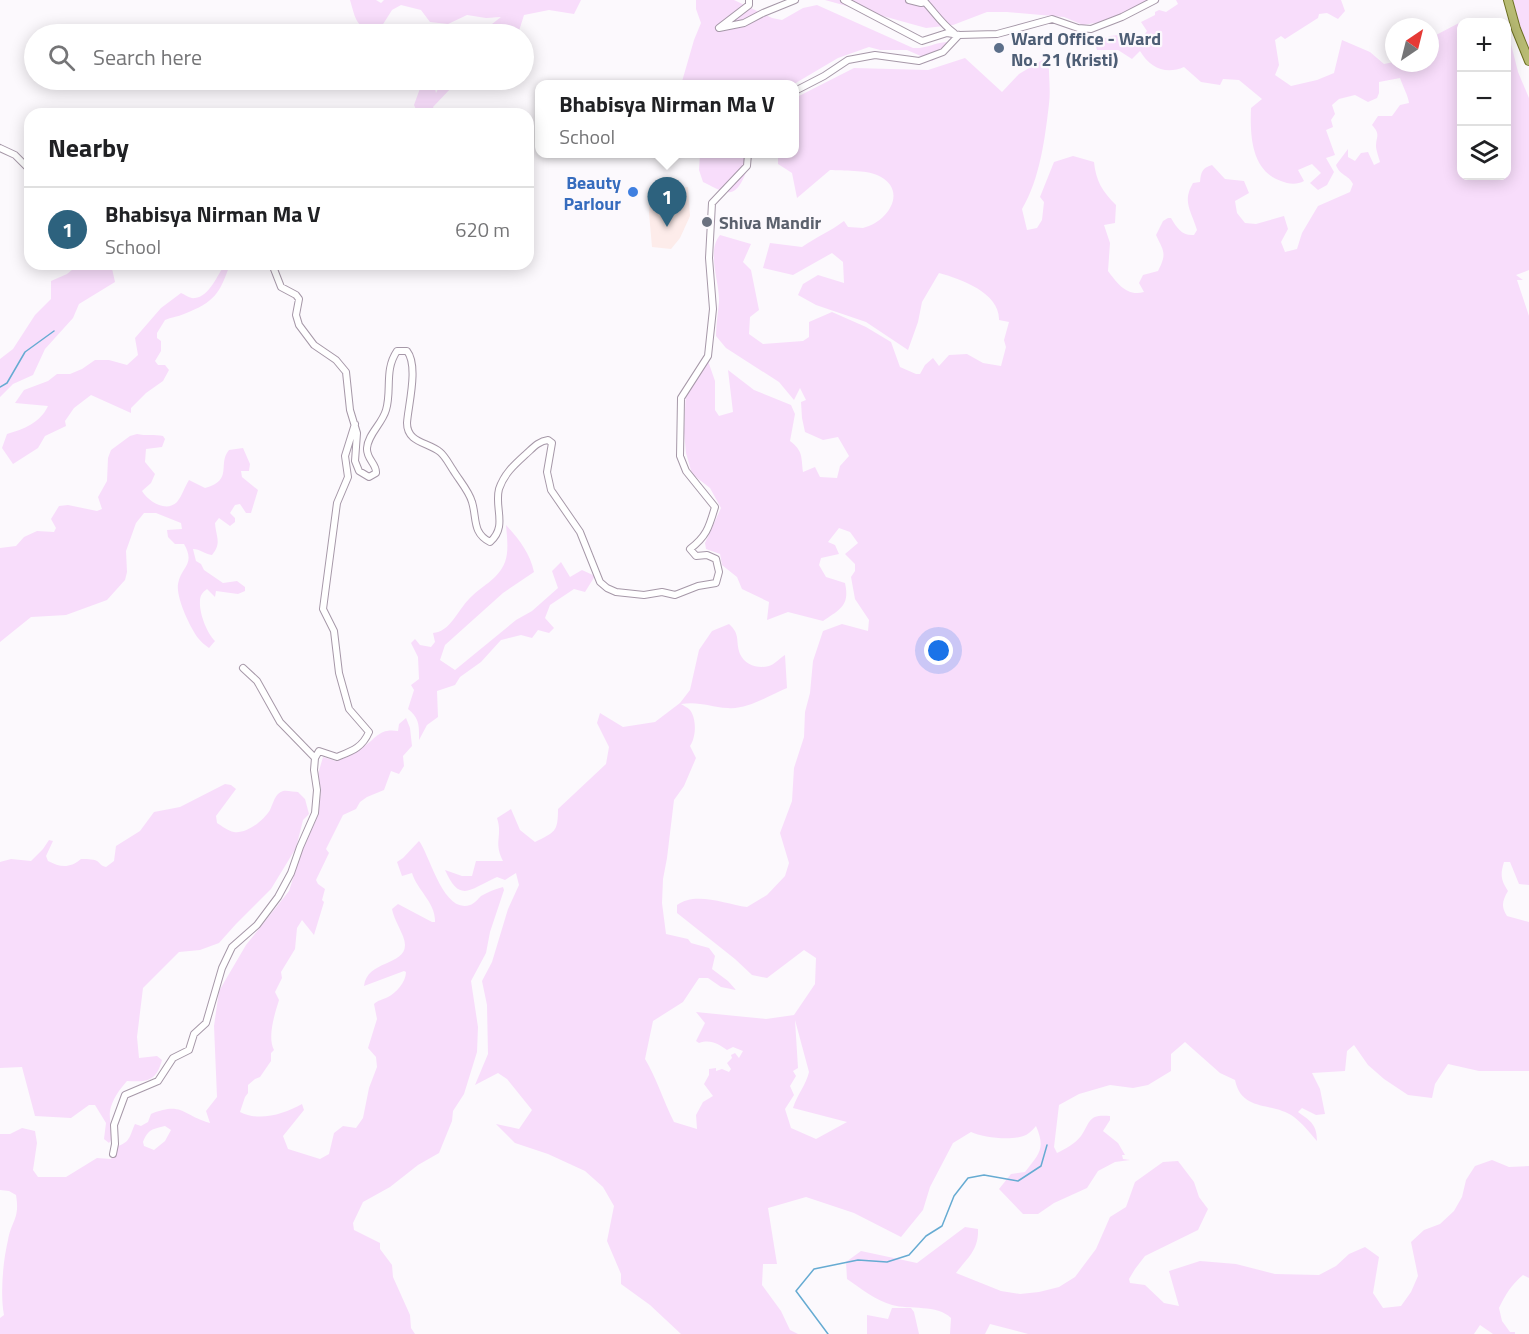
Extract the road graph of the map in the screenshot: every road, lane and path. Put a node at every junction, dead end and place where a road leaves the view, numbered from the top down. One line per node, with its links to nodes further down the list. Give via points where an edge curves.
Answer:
1 (749, 0): 2 (street, via 719,28 744,23)
2 (795, 0)
3 (844, 0): 7 (street, via 922,41)
4 (909, 0): 7 (street, via 925,2 943,25)
5 (1155, 0): 7 (street, via 1091,29 1052,19 998,34)
6 (1508, 0): 8 (main road)
7 (957, 34): 9 (street, via 943,52 919,61 875,55 848,60)
8 (1529, 60)
9 (799, 89)
10 (0, 148): 12 (street)
11 (748, 158): 14 (street, via 747,166 712,203 709,258 713,309 708,356 681,398 680,456 686,471 715,507 703,539 690,549 696,556 716,559 716,583 675,595 644,595 607,588 600,582 580,532 551,490 547,472 552,443 548,440 537,444 509,469 499,490 500,529 490,542 485,539 477,530 470,498 442,454 416,440 409,431 413,388 407,351 399,350 394,357 386,409 367,445 367,454 376,469 372,477 362,474 356,466)
12 (24, 164)
13 (275, 270): 14 (street, via 282,287 299,299 299,325 314,345 336,360 345,372)
14 (355, 424): 16 (street, via 345,456 348,477 337,503 323,609 334,631 339,673 349,709 369,732 357,750 337,757 319,751)
15 (243, 668): 16 (street, via 257,681 280,722)
16 (315, 758): 17 (street, via 315,813 291,873 258,925 232,947 206,1023 194,1034 189,1050 173,1058 158,1081 125,1095 114,1125)
17 (113, 1154)

